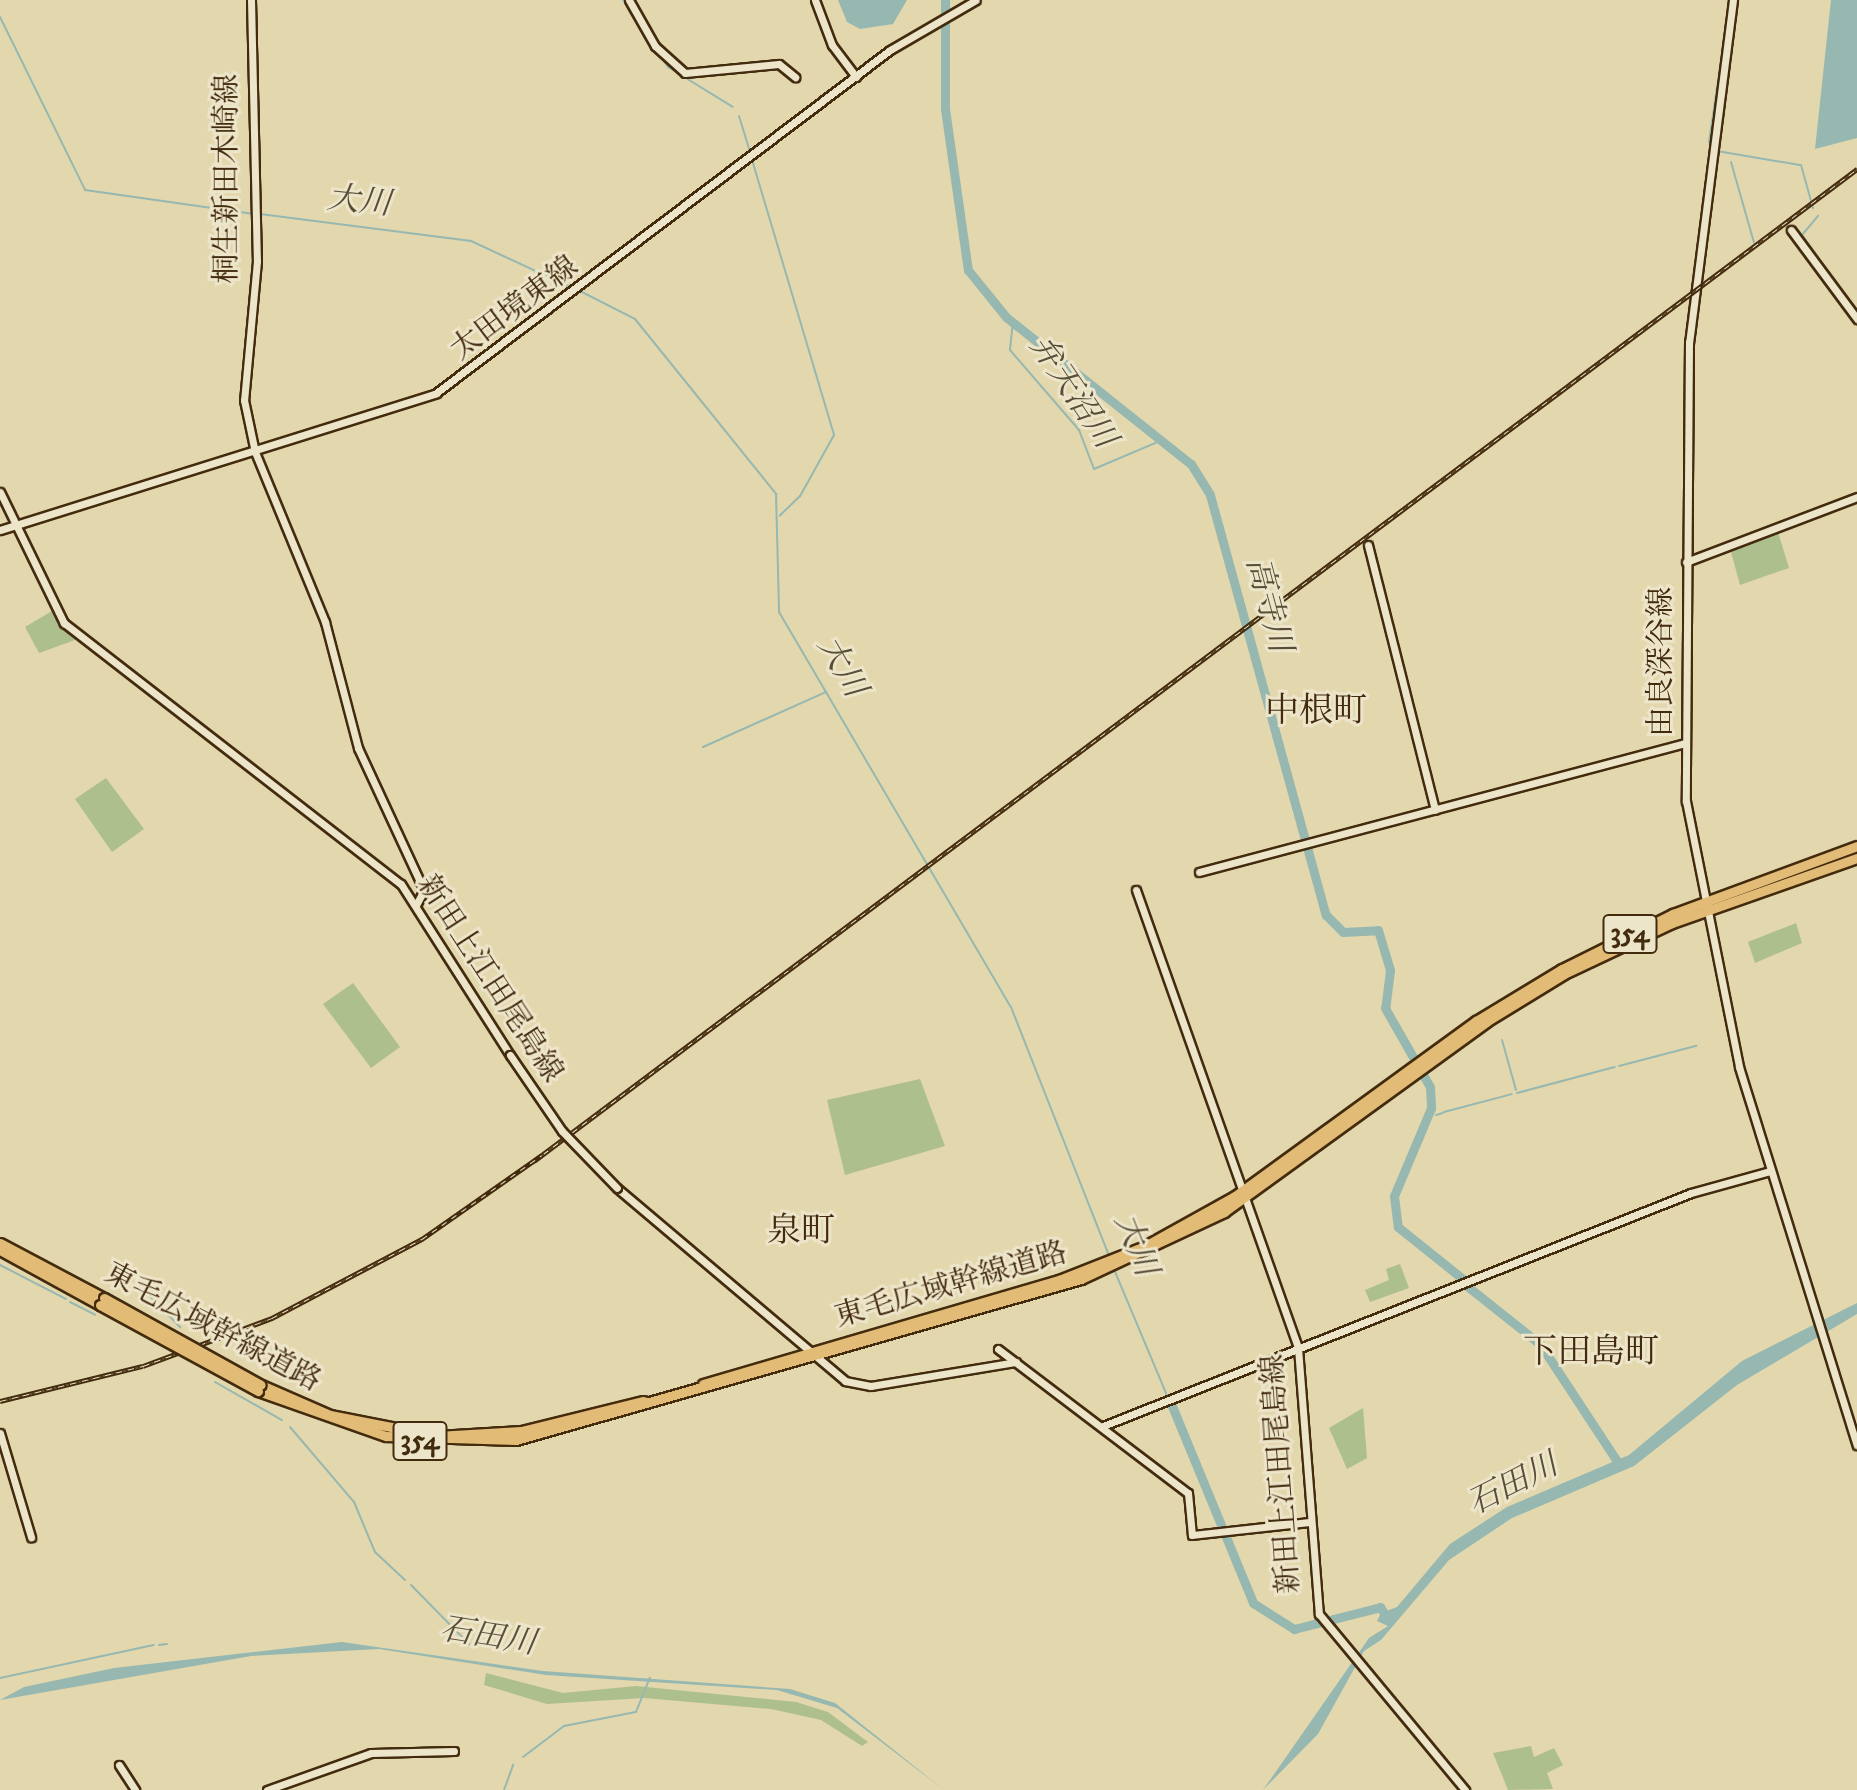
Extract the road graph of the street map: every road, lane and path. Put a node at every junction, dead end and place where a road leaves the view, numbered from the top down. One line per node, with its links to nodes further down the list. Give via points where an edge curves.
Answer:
1 (251, 0): 10 (main road, 桐生新田木崎線, via 257,213 241,382)
2 (629, 0): 6 (main road, via 655,46 685,73 779,64)
3 (815, 0): 7 (main road, via 832,45)
4 (976, 0): 7 (main road, 太田境東線)
5 (1733, 0): 16 (main road, 由良深谷線, via 1693,272)
6 (795, 77)
7 (856, 77): 10 (main road, 太田境東線, via 582,289 436,393)
8 (1791, 230): 9 (main road)
9 (1857, 319)
10 (255, 452): 13 (main road, 太田境東線); 23 (main road, 桐生新田木崎線, via 311,581 358,748 424,890)
11 (0, 492): 13 (main road, 新田上江田尾島線)
12 (1857, 497): 16 (main road)
13 (15, 526): 14 (main road, 太田境東線); 23 (main road, 新田上江田尾島線, via 64,623 388,873)
14 (0, 530)
15 (1368, 545): 18 (main road)
16 (1686, 562): 17 (main road, 由良深谷線)
17 (1685, 743): 18 (main road); 24 (main road, 由良深谷線, via 1686,801)
18 (1435, 810): 21 (main road)
19 (1857, 846): 24 (highway, 東毛広域幹線道路 / 354)
20 (1857, 858): 24 (highway, 東毛広域幹線道路 / 354)
21 (1199, 872)
22 (1136, 890): 26 (main road, 新田上江田尾島線)
23 (416, 905): 31 (main road, 新田上江田尾島線, bridge, via 562,1131 617,1188)
24 (1708, 907): 25 (main road, 由良深谷線, via 1739,1067); 26 (highway, 東毛広域幹線道路 / 354, via 1562,969)
25 (1770, 1171): 30 (main road, via 1691,1193); 39 (main road, 由良深谷線)
26 (1246, 1194): 30 (main road, 新田上江田尾島線); 31 (highway, 東毛広域幹線道路 / 354, via 1104,1267)
27 (0, 1243): 29 (highway, 東毛広域幹線道路 / 354)
28 (0, 1250): 29 (highway, 東毛広域幹線道路 / 354)
29 (102, 1302): 34 (highway, 東毛広域幹線道路 / 354, bridge)
30 (1298, 1348): 37 (main road); 40 (main road, 新田上江田尾島線)
31 (812, 1355): 33 (main road, 新田上江田尾島線, via 858,1386); 35 (highway, 東毛広域幹線道路 / 354); 36 (highway, 東毛広域幹線道路 / 354)
32 (1016, 1362): 33 (main road, 新田上江田尾島線); 33 (main road, via 998,1349 997,1361); 37 (main road)
33 (984, 1368)
34 (260, 1388): 35 (highway, 東毛広域幹線道路 / 354, via 354,1429 438,1443 516,1440); 36 (highway, 東毛広域幹線道路 / 354, via 330,1415 426,1435 507,1433)
35 (620, 1414): 36 (highway)
36 (585, 1417)
37 (1103, 1426): 40 (main road, via 1188,1493 1188,1532)
38 (0, 1433): 41 (main road)
39 (1857, 1445)
40 (1310, 1522): 46 (main road, 新田上江田尾島線, via 1322,1618)
41 (31, 1537)
42 (454, 1751): 45 (main road, via 371,1753)
43 (119, 1765): 44 (main road)
44 (135, 1790)
45 (267, 1790)
46 (1465, 1790)

